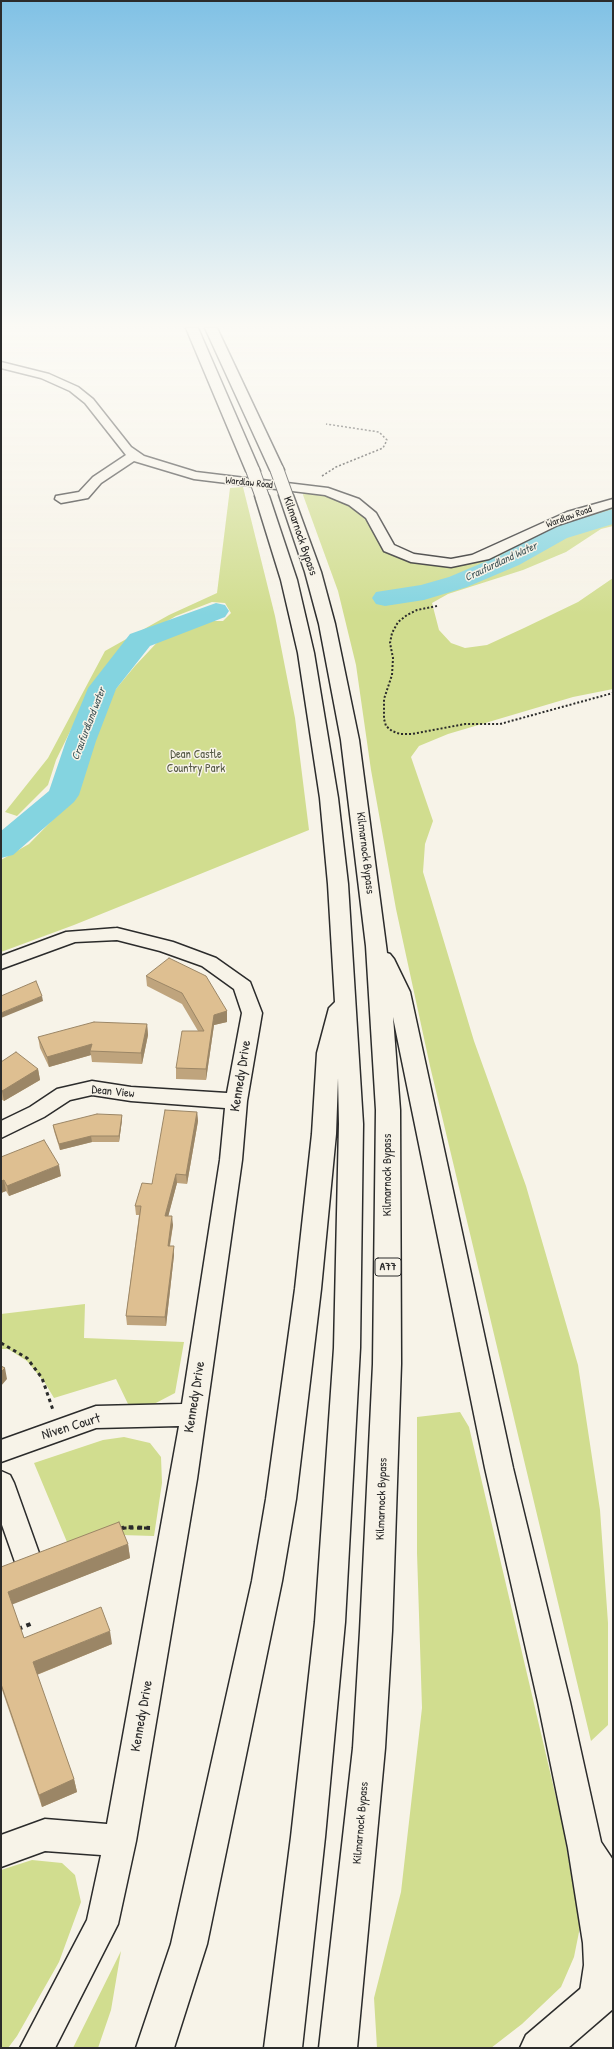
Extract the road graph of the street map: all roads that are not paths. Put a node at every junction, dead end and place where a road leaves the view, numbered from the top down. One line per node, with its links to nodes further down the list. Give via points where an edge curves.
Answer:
1 (106, 424): 4 (street, Wardlaw Road)
2 (233, 424): 5 (main road, Kilmarnock Bypass / A77, bridge, via 253,471)
3 (255, 424): 5 (main road, Kilmarnock Bypass / A77, bridge, via 277,470)
4 (133, 456): 6 (street, via 97,480 82,495); 7 (street, Wardlaw Road, via 194,475 335,494 361,506 371,516 385,543 395,552 438,563 463,562 484,556 553,522)
5 (274, 495): 8 (main road, Kilmarnock Bypass / A77, via 313,572 339,677 364,844); 10 (main road, Kilmarnock Bypass / A77, via 288,580 313,685 335,840)
6 (61, 499)
7 (613, 503)
8 (376, 946): 18 (main road, A77, via 399,992 497,1461 554,1702); 26 (main road, Kilmarnock Bypass / A77, via 388,1110 387,1364 369,1748)
9 (1, 964): 11 (street, Kennedy Drive, via 73,936 117,934 166,946 209,962 243,986 252,1013)
10 (344, 990): 24 (main road, A77, via 328,1053 324,1134 308,1289 281,1500 267,1581 189,1944); 25 (main road, Kilmarnock Bypass / A77, via 349,1061 351,1196 347,1348 330,1622)
11 (236, 1101): 12 (street, Dean View, via 131,1094 92,1088 64,1094 37,1112); 13 (street, Kennedy Drive, via 231,1160)
12 (1, 1130)
13 (192, 1415): 14 (street, Niven Court, via 96,1417); 17 (street, Kennedy Drive, via 175,1530)
14 (1, 1451)
15 (1, 1483): 16 (street)
16 (25, 1553)
17 (120, 1841): 19 (street, via 45,1835); 23 (street, Kennedy Drive, via 102,1924)
18 (585, 1848): 20 (main road, A77, via 601,1873); 21 (main road, A77, via 608,1912); 22 (main road, A77, via 601,1943)
19 (1, 1851)
20 (613, 1885)
21 (613, 1919)
22 (605, 1991): 27 (main road)
23 (37, 2048)
24 (155, 2048)
25 (283, 2048)
26 (338, 2048)
27 (539, 2048)

